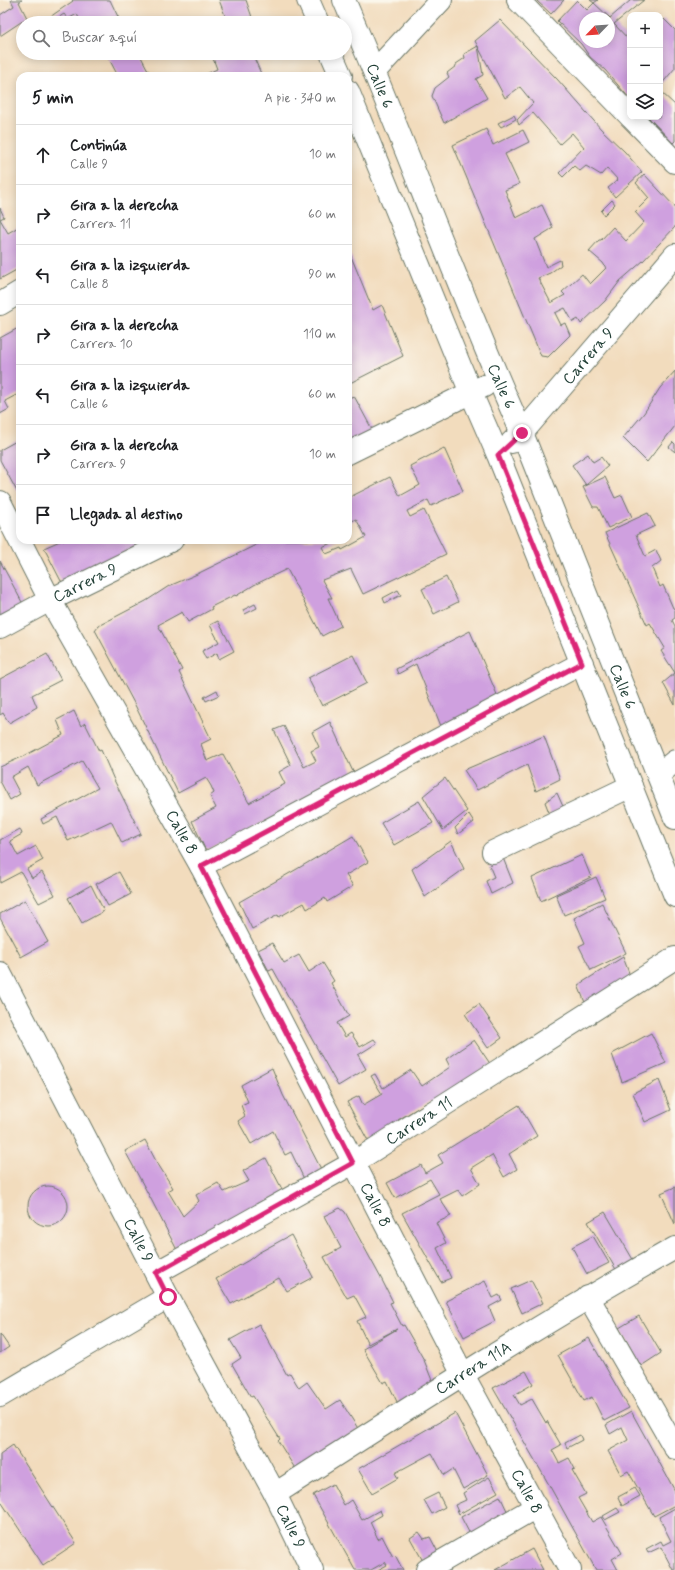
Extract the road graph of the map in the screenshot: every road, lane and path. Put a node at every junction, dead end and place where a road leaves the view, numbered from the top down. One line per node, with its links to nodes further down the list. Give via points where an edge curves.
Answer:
1 (308, 0): 5 (street)
2 (344, 0): 6 (street, Calle 6)
3 (440, 0): 9 (street)
4 (518, 0): 12 (street)
5 (315, 16)
6 (351, 16)
7 (352, 18): 9 (street, Calle 6)
8 (334, 60): 10 (street, Calle 6)
9 (375, 71): 18 (street, Calle 6)
10 (339, 72)
11 (352, 104): 19 (street, Calle 6)
12 (627, 112)
13 (635, 120): 14 (street)
14 (675, 162)
15 (675, 255): 20 (street, Carrera 9)
16 (16, 294): 17 (street)
17 (0, 304)
18 (497, 379): 19 (street); 20 (street, Calle 6)
19 (471, 393): 21 (street); 22 (street, Calle 6)
20 (522, 433): 22 (street, Carrera 9); 31 (street, Calle 6)
21 (352, 451)
22 (498, 455): 29 (street, Calle 6)
23 (0, 502): 24 (street, Calle 8)
24 (16, 533)
25 (21, 544): 27 (street, Calle 8)
26 (164, 544): 27 (street, Carrera 9)
27 (50, 600): 28 (street, Carrera 9); 35 (street, Calle 8)
28 (0, 627)
29 (582, 663): 32 (street, Calle 6); 35 (street)
30 (675, 761): 31 (street)
31 (658, 775): 33 (street, Calle 6)
32 (631, 786): 34 (street); 36 (street, Calle 6)
33 (675, 818)
34 (492, 852)
35 (201, 866): 39 (street, Calle 8)
36 (675, 896)
37 (675, 958): 39 (street, Carrera 11)
38 (0, 973): 41 (street, Calle 9)
39 (353, 1163): 41 (street, Carrera 11); 44 (street, Calle 8)
40 (675, 1248): 43 (street, Carrera 11A)
41 (156, 1273): 42 (street, Calle 9)
42 (168, 1297): 45 (street); 47 (street, Calle 9)
43 (588, 1297): 44 (street, Carrera 11A); 46 (street)
44 (462, 1374): 47 (street, Carrera 11A); 48 (street, Calle 8)
45 (0, 1396)
46 (675, 1448)
47 (275, 1494): 49 (street, Calle 9)
48 (536, 1507): 50 (street); 51 (street, Calle 8)
49 (312, 1570)
50 (427, 1570)
51 (570, 1570)

